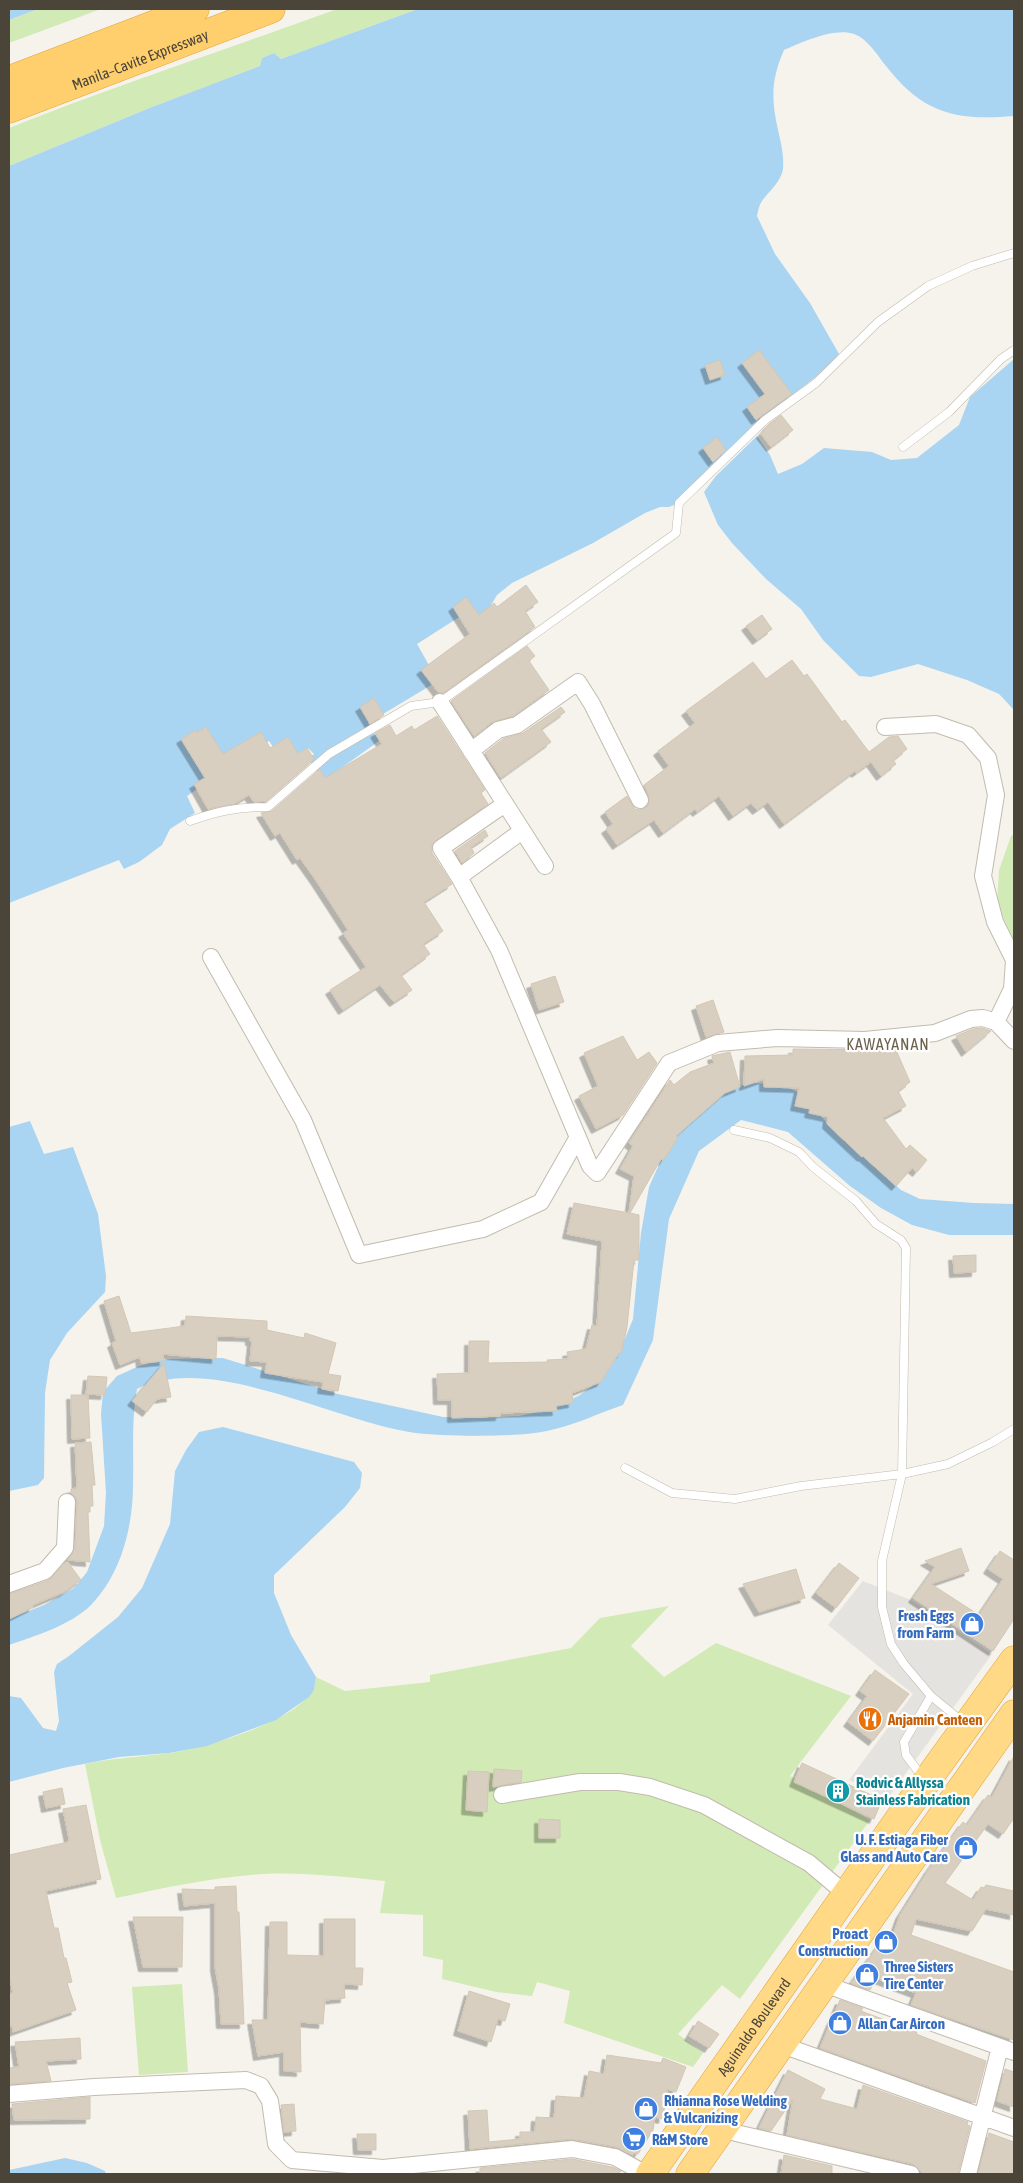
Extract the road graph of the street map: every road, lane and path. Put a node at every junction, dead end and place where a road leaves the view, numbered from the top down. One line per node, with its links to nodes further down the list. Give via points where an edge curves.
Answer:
1 (195, 9): 3 (highway, Manila–Cavite Expressway)
2 (270, 9): 4 (highway, Manila–Cavite Expressway)
3 (9, 80)
4 (9, 109)
5 (1014, 253): 8 (lane, via 972,266 928,286 878,322 816,383 765,420 679,503 676,533)
6 (1014, 350): 7 (lane, via 1001,358 949,412)
7 (903, 447)
8 (440, 702): 10 (street); 13 (lane, via 411,706 329,754 268,807 238,807)
9 (886, 728): 18 (street, via 936,724 968,735 988,758 996,795 983,876 995,922 1014,960 1012,989)
10 (471, 751): 11 (street, via 498,730 517,725 578,682); 12 (street)
11 (640, 800)
12 (505, 804): 14 (street); 16 (street, via 441,848)
13 (190, 821)
14 (522, 831): 15 (street); 16 (street)
15 (545, 866)
16 (459, 877): 21 (street, via 499,950)
17 (210, 957): 21 (street, via 304,1120 359,1255 483,1229 541,1202)
18 (996, 1022): 19 (street); 21 (street, via 971,1019 935,1033 865,1040 777,1038 718,1043 669,1063 597,1174 590,1166)
19 (1014, 1041)
20 (734, 1130): 24 (lane, via 770,1138 799,1152 856,1201 876,1224 901,1240 906,1248)
21 (578, 1137)
22 (1014, 1429): 24 (lane, via 948,1464)
23 (625, 1468): 24 (lane, via 672,1493 735,1499 801,1486)
24 (902, 1474): 28 (lane, via 882,1561 882,1607 892,1644)
25 (67, 1502): 26 (street, via 65,1548 45,1571)
26 (9, 1584)
27 (1014, 1660): 30 (highway, Aguinaldo Boulevard)
28 (931, 1696): 30 (lane); 31 (lane, via 904,1742 906,1755)
29 (1014, 1714): 34 (highway)
30 (968, 1726): 31 (highway, Aguinaldo Boulevard)
31 (926, 1782): 33 (highway, Aguinaldo Boulevard)
32 (502, 1795): 33 (street, via 580,1782 619,1782 650,1787 704,1805 809,1863)
33 (847, 1895): 42 (highway, Aguinaldo Boulevard)
34 (824, 1984): 35 (highway); 36 (street)
35 (782, 2045): 38 (street); 39 (highway)
36 (1007, 2050): 38 (street)
37 (9, 2094): 41 (street, via 246,2080 261,2086 270,2101 276,2144 292,2160 383,2168 572,2149 615,2157)
38 (982, 2117): 40 (street); 45 (street)
39 (722, 2127): 43 (highway); 44 (street)
40 (1014, 2128)
41 (646, 2174)
42 (650, 2174)
43 (690, 2174)
44 (911, 2174)
45 (968, 2174)

